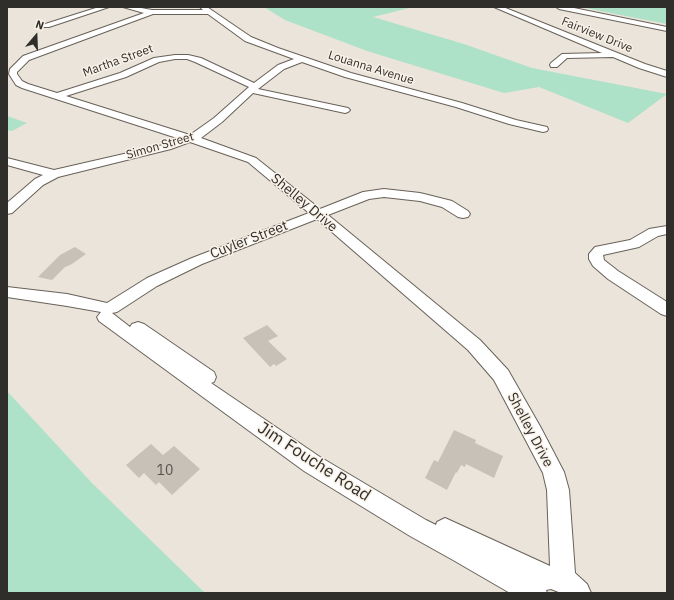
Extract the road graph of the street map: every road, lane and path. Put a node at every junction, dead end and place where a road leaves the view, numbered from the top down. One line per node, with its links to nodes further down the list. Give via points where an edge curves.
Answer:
1 (106, 7): 7 (street)
2 (126, 7): 6 (street)
3 (497, 7): 9 (street, Fairview Drive)
4 (559, 7): 8 (street)
5 (206, 9): 6 (street); 10 (street, Louanna Avenue, via 248,39)
6 (152, 12): 14 (street, Shelley Drive, via 30,56 12,72 22,85)
7 (46, 25)
8 (667, 29)
9 (614, 55): 11 (street, via 565,56); 12 (street, Fairview Drive)
10 (303, 59): 13 (street, Simon Street, via 281,67); 16 (street, Louanna Avenue, via 354,77)
11 (554, 65)
12 (667, 74)
13 (253, 88): 14 (street, Martha Street, via 198,60 175,57 156,60 124,75); 15 (street, Martha Street); 17 (street, Simon Street, via 202,134)
14 (57, 96): 17 (street, Shelley Drive)
15 (345, 110)
16 (543, 129)
17 (190, 139): 19 (street, Simon Street, via 167,147); 21 (street, Shelley Drive, via 252,160)
18 (7, 161): 19 (street)
19 (54, 174): 20 (street, Simon Street, via 39,182)
20 (7, 210)
21 (318, 214): 22 (street, Cuyler Street, via 367,195 384,193 437,201); 26 (street, Cuyler Street, via 172,272); 27 (street, Shelley Drive, via 474,345 501,375 553,472 558,490)
22 (463, 214)
23 (667, 230): 25 (street, via 654,232 634,244 600,250 596,254 596,259 613,275)
24 (7, 294): 26 (street, Jim Fouche Road)
25 (667, 310)
26 (106, 312): 27 (street, Jim Fouche Road, via 131,329 153,352 312,464 418,528 462,551)
27 (559, 589)

